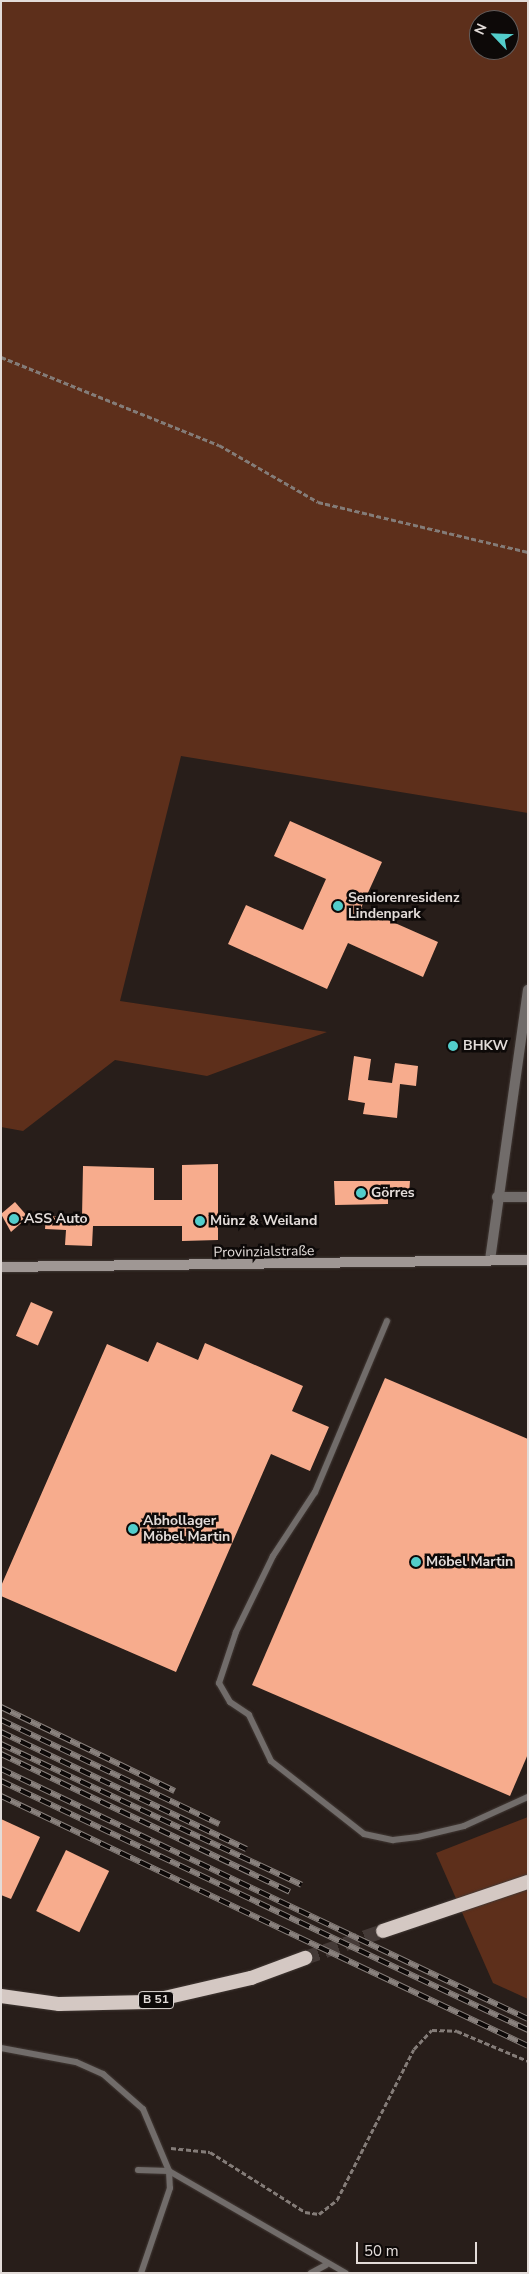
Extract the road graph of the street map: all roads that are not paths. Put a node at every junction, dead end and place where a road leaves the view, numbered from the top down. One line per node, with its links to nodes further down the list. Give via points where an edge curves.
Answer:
1 (528, 990): 2 (street)
2 (497, 1197): 3 (street); 4 (street)
3 (528, 1197)
4 (490, 1260): 5 (main road, Provinzialstraße); 6 (main road, Provinzialstraße)
5 (528, 1260)
6 (2, 1269)
7 (387, 1321): 8 (lane, via 315,1492 273,1556 236,1632 219,1683 230,1702 249,1715 271,1760 364,1834 393,1840 418,1837 464,1826)
8 (528, 1797)
9 (528, 1882): 10 (highway)
10 (383, 1931)
11 (305, 1958): 12 (highway, B 51, via 233,1983 147,2002 59,2004)
12 (1, 1996)
13 (1, 2048): 15 (lane, via 35,2051 102,2074 143,2109)
14 (138, 2170): 15 (lane)
15 (169, 2171): 16 (lane, via 308,2249); 17 (lane, via 170,2188)
16 (326, 2265): 18 (lane); 19 (lane)
17 (141, 2273)
18 (311, 2273)
19 (346, 2273)

